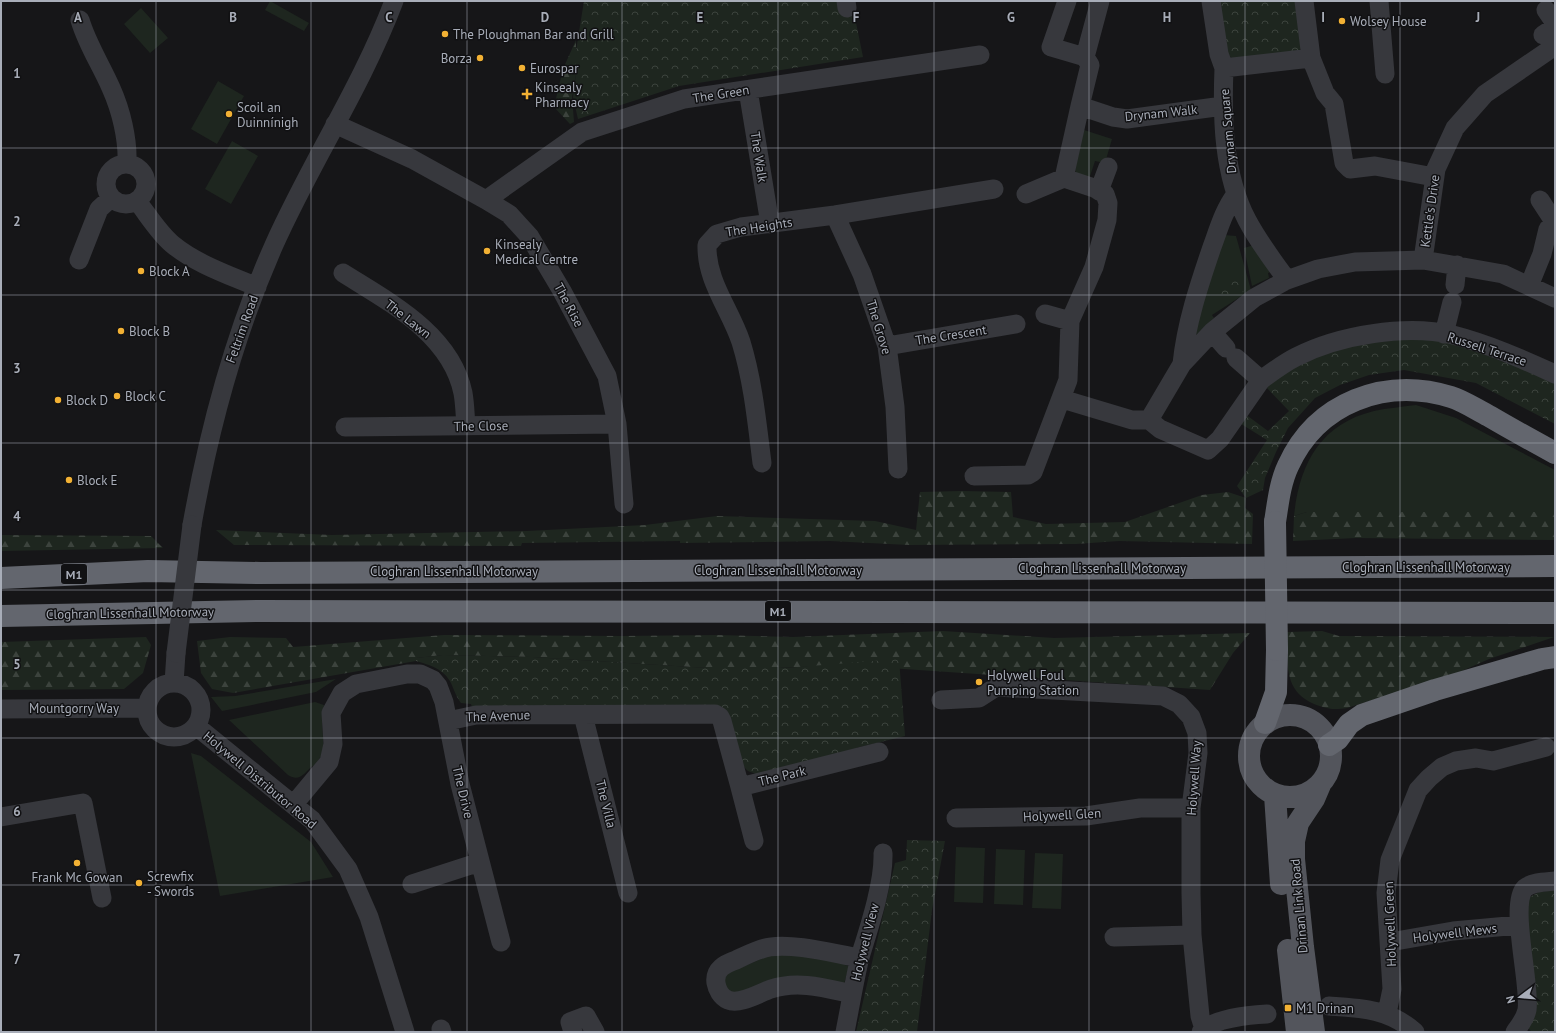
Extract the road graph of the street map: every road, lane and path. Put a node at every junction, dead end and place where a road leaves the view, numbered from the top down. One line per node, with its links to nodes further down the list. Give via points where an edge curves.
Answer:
1 (394, 1): 17 (street, Feltrim Road, via 377,44)
2 (1066, 1): 10 (street, via 1051,46)
3 (1100, 1): 10 (street)
4 (1211, 1): 12 (street, Drynam Square, via 1219,54)
5 (1304, 1): 11 (street)
6 (1379, 1): 13 (street)
7 (80, 20): 18 (street, via 112,90 127,146)
8 (1551, 28): 20 (street, Kettle's Drive, via 1455,128)
9 (980, 55): 14 (street, The Green)
10 (1085, 57): 15 (street, via 1090,65)
11 (1311, 58): 12 (street); 20 (street, via 1325,92 1334,104 1344,163 1350,169 1375,166)
12 (1224, 68): 16 (street, Drynam Square)
13 (1385, 74)
14 (748, 90): 27 (street, The Green, via 684,100 595,126 570,140); 31 (street, The Walk)
15 (1080, 106): 16 (street, Drynam Walk, via 1128,119); 21 (street)
16 (1223, 106): 25 (street, Drynam Square, via 1230,170)
17 (335, 124): 27 (street, The Rise, via 412,159); 39 (street, Feltrim Road, via 307,175)
18 (127, 163): 26 (street, via 116,166 108,174 105,187); 29 (street, via 139,168 146,178 145,191)
19 (1108, 168): 23 (street)
20 (1434, 177): 34 (street, Kettle's Drive)
21 (1064, 178): 23 (street); 24 (street)
22 (994, 189): 30 (street, The Heights)
23 (1099, 191): 42 (street, via 1105,194 1108,203 1107,220 1094,268)
24 (1026, 194)
25 (1236, 194): 37 (street, Drynam Square, via 1255,235); 47 (street, via 1226,208 1200,281)
26 (111, 198): 29 (street, via 124,204); 33 (street, via 100,209)
27 (486, 200): 52 (street, The Rise, via 509,214 530,237 562,291 606,376)
28 (1540, 200): 32 (street)
29 (138, 201): 39 (street, via 160,231 183,252)
30 (835, 215): 31 (street, The Heights); 46 (street, The Grove, via 862,274)
31 (770, 224): 56 (street, The Heights, via 741,227 717,234 707,245 707,259 714,283 740,341 748,371)
32 (1555, 224): 38 (street, via 1548,229 1542,254)
33 (79, 260)
34 (1423, 260): 35 (street); 37 (street, via 1355,262 1318,269)
35 (1457, 265): 38 (street, via 1503,274); 45 (street, via 1454,293)
36 (343, 273): 53 (street, The Lawn, via 416,322 435,341 452,365 463,392)
37 (1287, 280): 44 (street, via 1254,298)
38 (1529, 286): 40 (street)
39 (257, 287): 65 (street, Feltrim Road, bridge, via 226,374 201,475 192,525)
40 (1555, 298)
41 (1045, 314): 42 (street)
42 (1070, 321): 50 (street, via 1068,380)
43 (1016, 324): 46 (street, The Crescent)
44 (1212, 332): 47 (street); 49 (street)
45 (1444, 334): 48 (street, Russell Terrace, via 1502,352); 49 (street, Russell Terrace, via 1406,332 1348,337 1296,357)
46 (887, 346): 57 (street, The Grove, via 895,407)
47 (1182, 364): 51 (street)
48 (1555, 374)
49 (1261, 380): 51 (street, Russell Terrace, via 1220,439 1208,450 1160,429)
50 (1062, 399): 51 (street, via 1132,420); 58 (street, via 1033,472 1028,475)
51 (1152, 415)
52 (617, 424): 53 (street, The Close); 59 (street, The Rise)
53 (466, 426): 54 (street, The Close)
54 (345, 427)
55 (1555, 453): 71 (highway, bridge, via 1452,398 1429,392 1383,391 1364,396 1330,414 1319,423 1300,446 1284,475 1278,498 1275,522 1276,692)
56 (762, 463)
57 (898, 469)
58 (974, 476)
59 (624, 504)
60 (1555, 566): 61 (highway, Cloghran Lissenhall Motorway / M1, via 261,573 148,571)
61 (1, 578)
62 (1555, 613): 63 (highway, Cloghran Lissenhall Motorway / M1, via 257,611)
63 (1, 616)
64 (1555, 657): 73 (highway, via 1435,690 1362,715 1349,724 1338,740)
65 (174, 683): 67 (street, via 166,684 153,693); 72 (street, via 188,687 198,697 201,712)
66 (941, 700): 80 (street, Holywell Way, via 979,698 1000,687 1163,696 1179,704 1191,717 1197,733 1198,760)
67 (148, 708): 68 (street, Mountgorry Way); 72 (street, via 152,724 165,735 182,736)
68 (1, 709)
69 (583, 715): 70 (street, The Avenue, via 476,715); 77 (street, The Avenue, via 718,715 724,726); 88 (street, The Villa)
70 (448, 721): 79 (street, The Avenue, via 439,689 426,676 407,674 356,684 337,698 331,713 333,744 329,762); 85 (street, The Drive, via 460,784)
71 (1265, 723): 73 (main road, via 1283,715 1303,717 1320,728); 78 (main road, via 1250,743 1248,756 1255,780)
72 (196, 726): 79 (street, Holywell Distributor Road)
73 (1329, 745): 76 (main road, via 1331,762)
74 (1546, 747): 94 (street, Holywell Green, via 1493,762 1476,758 1456,761 1442,767 1418,790 1390,860 1386,893)
75 (878, 752): 77 (street, The Park)
76 (1320, 785): 78 (main road, via 1299,797 1286,798); 106 (main road, Drinan Link Road, via 1298,823 1294,841)
77 (740, 787): 83 (street, The Park)
78 (1275, 795): 105 (main road, Drinan Link Road, via 1281,883)
79 (294, 804): 101 (street, Holywell Distributor Road, via 312,820 348,869 369,917)
80 (1191, 808): 82 (street, Holywell Glen, via 1140,808 1086,816); 91 (street, Holywell Way)
81 (1, 817): 89 (street, via 83,803)
82 (956, 818)
83 (754, 842)
84 (883, 853): 95 (street, Holywell View, via 873,912)
85 (480, 862): 87 (street); 93 (street, The Drive)
86 (1555, 881): 90 (street, via 1537,883 1526,888 1520,897)
87 (412, 884)
88 (628, 893)
89 (102, 898)
90 (1519, 925): 94 (street, Holywell Mews, via 1454,931); 108 (street, via 1527,996 1523,1022)
91 (1192, 935): 92 (street); 100 (street, Holywell Way)
92 (1114, 937)
93 (501, 942)
94 (1390, 942): 98 (street, Holywell Green, via 1392,989)
95 (860, 958): 96 (street, Holywell View); 96 (street, via 786,946 769,947 726,964 718,971 716,977 720,993 724,998 734,1001 792,985 820,987)
96 (852, 994): 104 (street, Holywell View)
97 (1329, 1006): 98 (street)
98 (1387, 1013): 107 (street)
99 (1267, 1014): 100 (street, via 1224,1020)
100 (1202, 1030)
101 (405, 1032)
102 (573, 1032): 103 (street, via 570,1022 586,1016)
103 (595, 1032)
104 (845, 1032)
105 (1297, 1032)
106 (1314, 1032)
107 (1415, 1032)
108 (1515, 1032)

